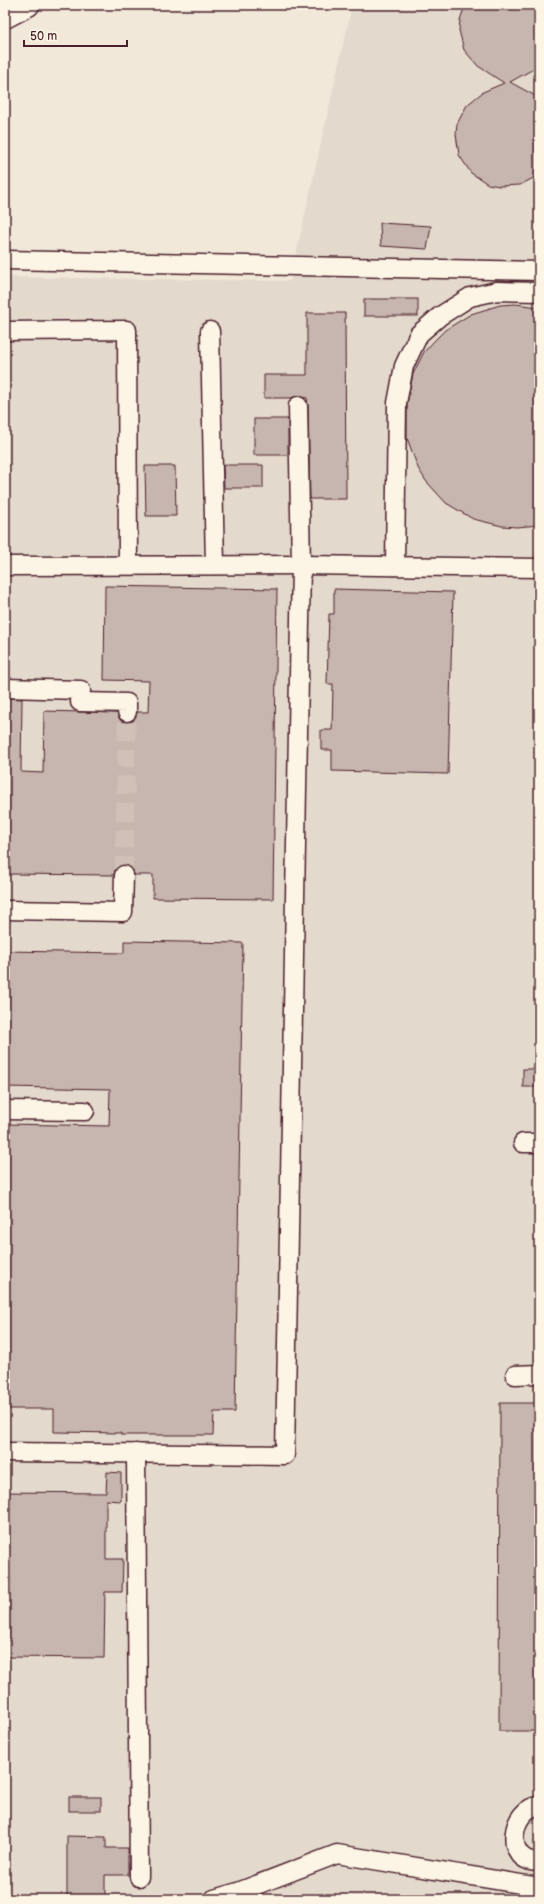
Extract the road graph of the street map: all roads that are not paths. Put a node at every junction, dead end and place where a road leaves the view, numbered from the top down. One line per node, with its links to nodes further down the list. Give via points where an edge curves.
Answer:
1 (28, 5): 2 (main road)
2 (5, 17)
3 (5, 260): 4 (street)
4 (539, 272)
5 (539, 292): 13 (street, via 497,291 470,298 440,316 419,334 404,366 397,403)
6 (5, 331): 9 (street, via 127,330)
7 (210, 331): 10 (street)
8 (298, 406): 11 (street)
9 (128, 565): 10 (street); 12 (street)
10 (215, 565): 11 (street)
11 (301, 565): 13 (street); 24 (street, via 285,1455)
12 (5, 566)
13 (395, 566): 14 (street)
14 (539, 568)
15 (5, 688): 16 (street, via 81,690 80,702 127,703)
16 (127, 712)
17 (124, 875): 18 (street, via 123,912)
18 (5, 910)
19 (5, 1110): 20 (street)
20 (85, 1111)
21 (515, 1374): 22 (street)
22 (539, 1374)
23 (5, 1452): 24 (street)
24 (136, 1454): 27 (street)
25 (539, 1806): 26 (street, via 533,1806 522,1814 514,1841 518,1854 528,1862)
26 (539, 1862)
27 (139, 1877)
28 (539, 1887): 29 (street, via 337,1854)
29 (214, 1899)

